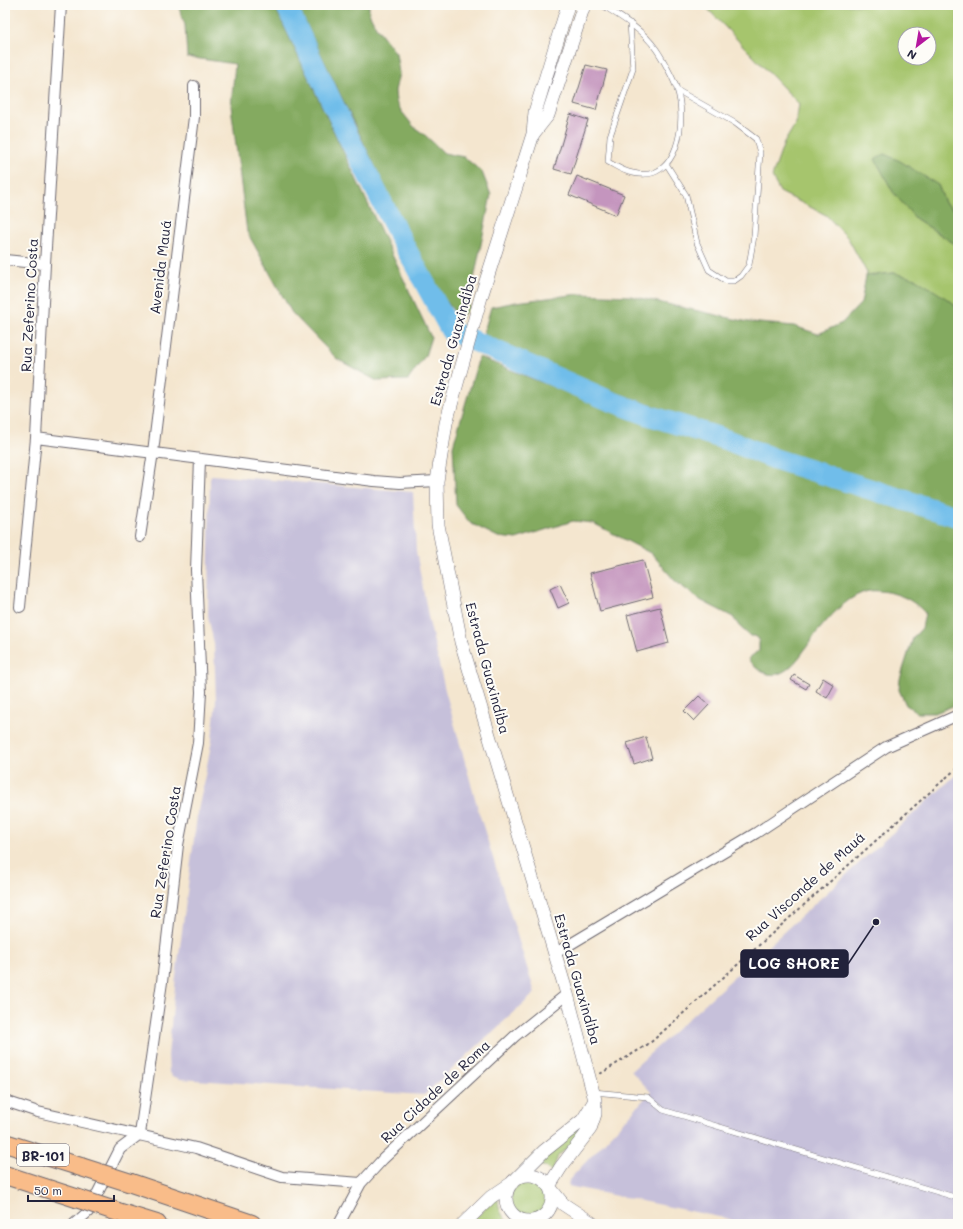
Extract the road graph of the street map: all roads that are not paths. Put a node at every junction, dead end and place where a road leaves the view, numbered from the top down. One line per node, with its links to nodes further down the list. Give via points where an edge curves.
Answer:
1 (61, 5): 11 (street, Rua Zeferino Costa)
2 (568, 5): 8 (street, Estrada Guaxindiba, via 535,112)
3 (584, 5): 8 (street, Estrada Guaxindiba, via 548,115)
4 (602, 5): 5 (lane)
5 (630, 23): 7 (lane, via 656,48); 9 (lane, via 632,69 610,136 608,162 632,174 657,172)
6 (194, 86): 13 (street, Avenida Mauá, via 194,117)
7 (677, 90): 9 (lane, via 682,126 674,152); 9 (lane, via 735,123 756,139 760,153 754,236 749,265 734,281 726,281 709,270 697,244 686,195)
8 (533, 134): 15 (street, Estrada Guaxindiba, via 510,203 446,423)
9 (667, 164)
10 (5, 260): 11 (street)
11 (45, 264): 12 (street, Rua Zeferino Costa)
12 (36, 438): 13 (street); 17 (street, Rua Zeferino Costa)
13 (153, 452): 14 (street); 16 (street, Avenida Mauá)
14 (200, 459): 15 (street, via 374,481); 23 (street, Rua Zeferino Costa, via 196,570 201,692 198,743 178,845)
15 (437, 481): 19 (street, Estrada Guaxindiba, via 438,525 461,642)
16 (140, 536)
17 (20, 607)
18 (958, 715): 19 (street, via 886,747 756,833)
19 (554, 954): 20 (street, Estrada Guaxindiba)
20 (567, 994): 21 (street, Estrada Guaxindiba); 27 (street, Rua Cidade de Roma, via 464,1082 382,1159)
21 (593, 1090): 26 (street, via 582,1120); 28 (street, via 595,1114 590,1130 561,1167); 29 (lane, via 648,1097 663,1110)
22 (5, 1101): 23 (street, via 38,1112)
23 (140, 1134): 27 (street, via 196,1148 282,1177); 32 (street, via 120,1149 88,1212)
24 (5, 1143): 34 (highway, BR-101, bridge)
25 (5, 1175): 33 (highway, BR-101, bridge)
26 (514, 1180): 28 (street, via 533,1175); 30 (street, via 506,1195 508,1209 518,1219); 36 (street, via 491,1197)
27 (361, 1183): 35 (street, Rua Cidade de Roma)
28 (550, 1188): 30 (street, via 552,1204 543,1217); 31 (street, via 563,1204)
29 (958, 1198)
30 (534, 1223)
31 (596, 1223): 37 (street)
32 (74, 1224)
33 (156, 1224)
34 (252, 1224)
35 (339, 1224)
36 (463, 1224)
37 (578, 1224)

